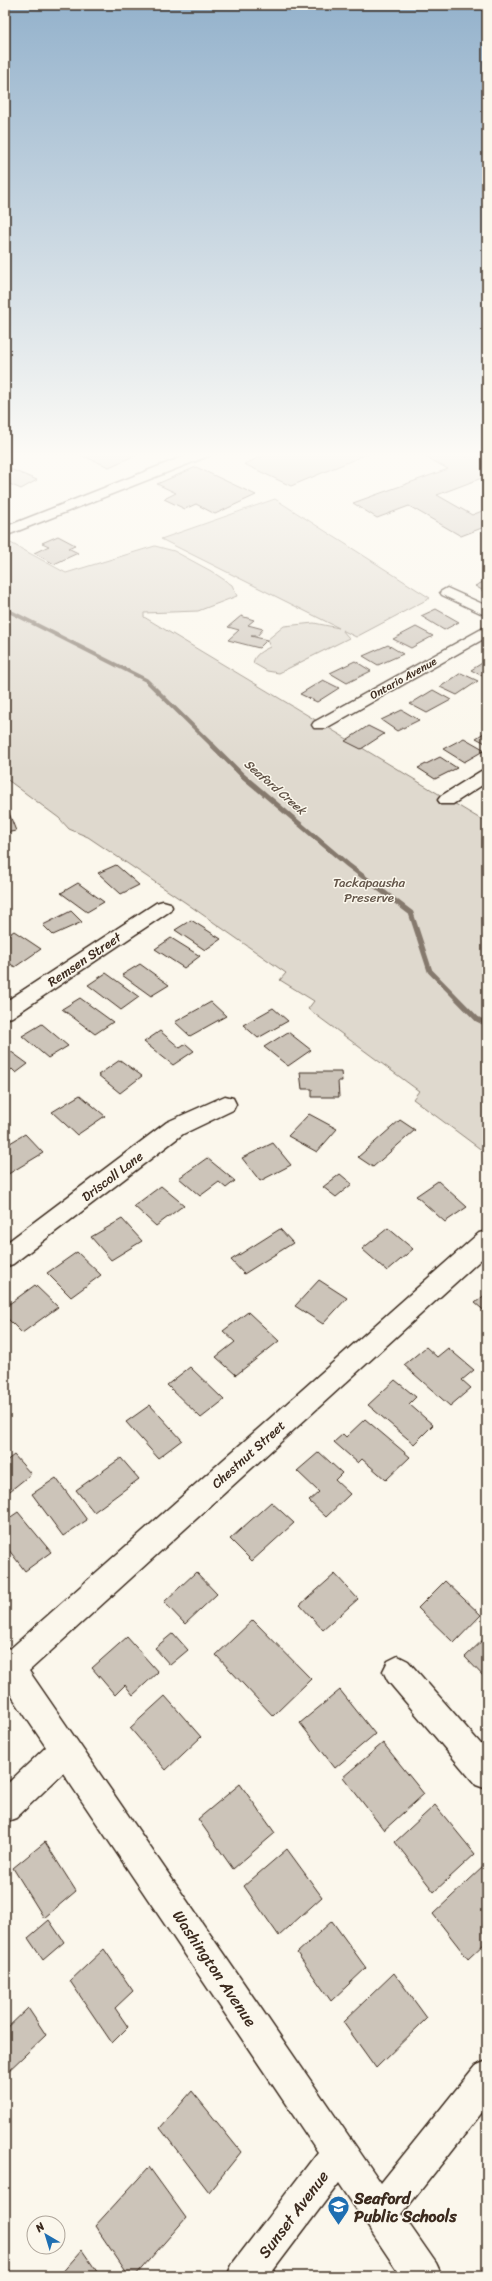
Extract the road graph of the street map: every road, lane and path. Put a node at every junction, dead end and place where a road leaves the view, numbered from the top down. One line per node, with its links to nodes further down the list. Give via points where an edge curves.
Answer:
1 (447, 592): 2 (street)
2 (487, 612)
3 (487, 631): 4 (street, Ontario Avenue)
4 (320, 725)
5 (487, 775): 6 (street)
6 (447, 800)
7 (163, 907): 8 (street, Remsen Street)
8 (5, 1012)
9 (225, 1104): 11 (street, Driscoll Lane, via 175,1128)
10 (487, 1240): 12 (street, Chestnut Street)
11 (5, 1257)
12 (7, 1664): 14 (street, Washington Avenue)
13 (398, 1671): 15 (street)
14 (66, 1749): 16 (street); 18 (street, Washington Avenue)
15 (487, 1774)
16 (5, 1807)
17 (487, 2078): 19 (street)
18 (340, 2152): 19 (street, Washington Avenue); 20 (street, Sunset Avenue)
19 (380, 2213): 21 (street, Washington Avenue)
20 (246, 2276)
21 (423, 2276)

